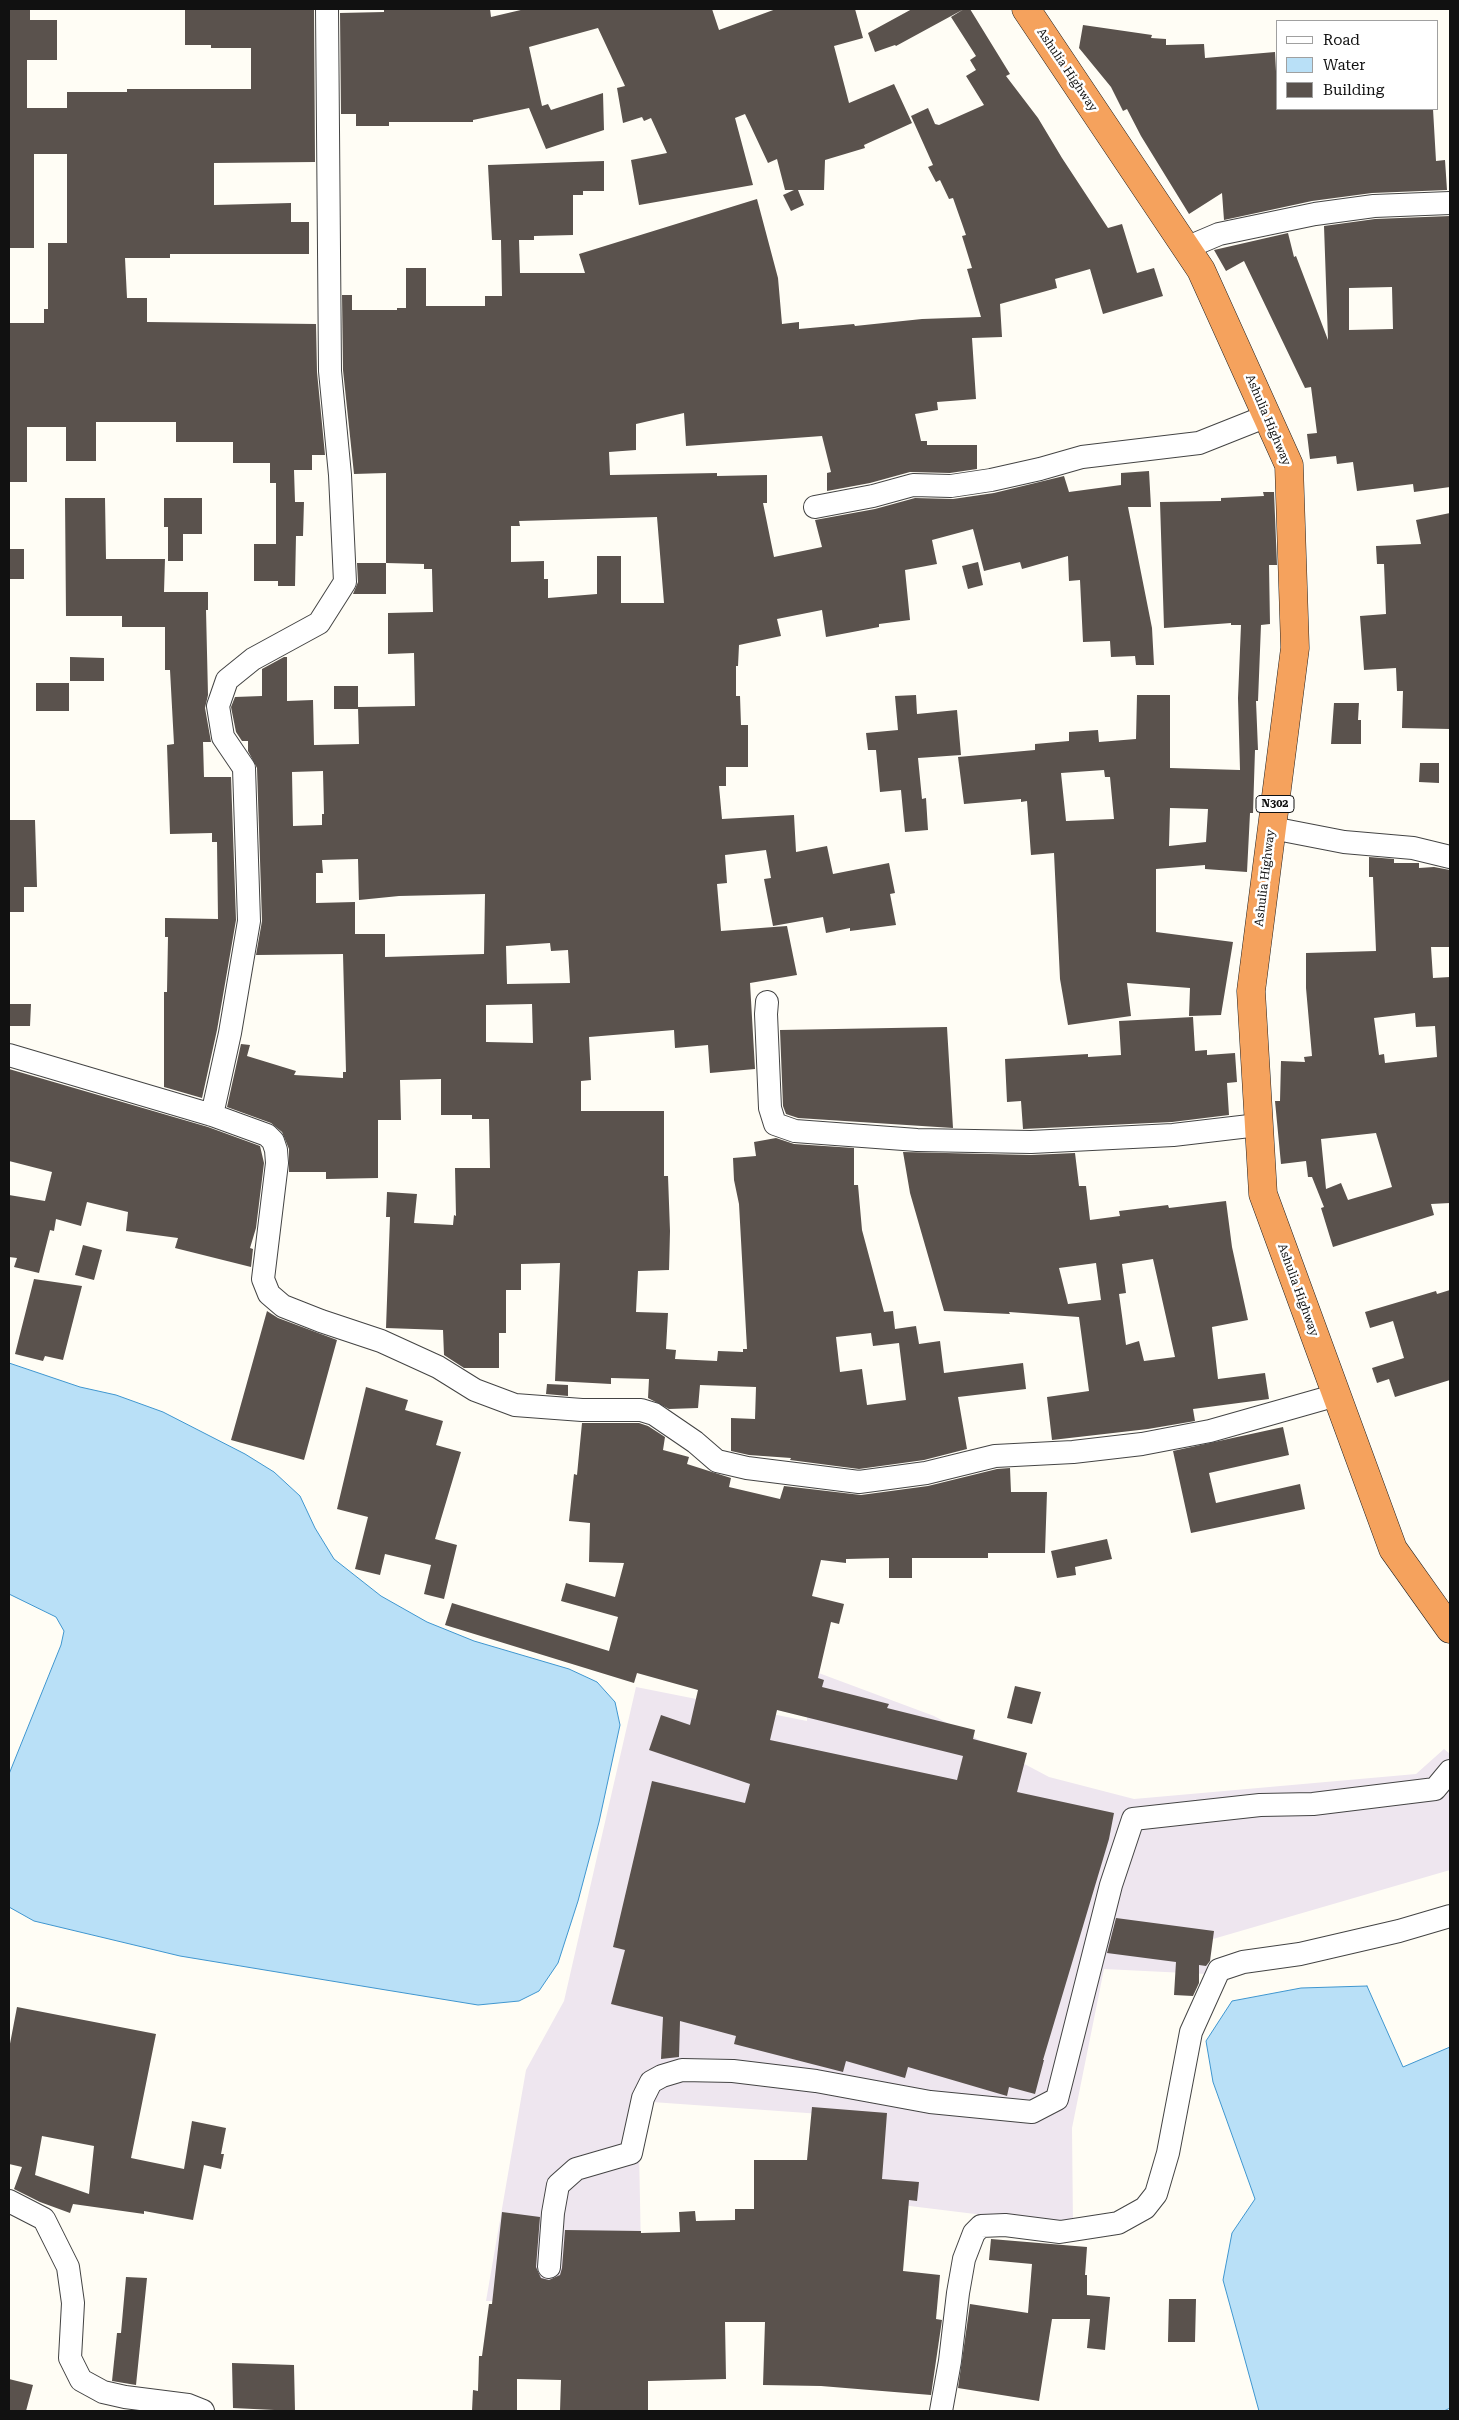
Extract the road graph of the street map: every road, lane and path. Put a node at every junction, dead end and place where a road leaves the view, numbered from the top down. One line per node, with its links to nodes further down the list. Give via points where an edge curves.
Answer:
1 (326, 9): 11 (street, via 330,371 340,475 345,582 319,623 253,659 228,680 218,706 223,737 244,768 249,921)
2 (1026, 9): 4 (highway, Ashulia Highway / N302)
3 (1450, 204): 4 (street, via 1374,206 1315,214 1219,234)
4 (1186, 248): 5 (highway, Ashulia Highway / N302, via 1200,270)
5 (1267, 416): 6 (street, via 1199,443 1082,457 991,480 951,486 914,485); 7 (highway, Ashulia Highway / N302, via 1289,465 1295,648)
6 (815, 507)
7 (1272, 828): 8 (street, via 1344,842 1413,848); 12 (highway, Ashulia Highway / N302, via 1251,991)
8 (1450, 857)
9 (767, 1002): 12 (street, via 770,1108 775,1124 795,1131 917,1140 1031,1142 1173,1134)
10 (9, 1055): 11 (street)
11 (212, 1115): 13 (street, via 267,1135 273,1141 276,1176 263,1279 269,1294 283,1306 381,1341 514,1406 641,1410 654,1414 717,1461 859,1482 926,1473 995,1456 1142,1444 1210,1431)
12 (1258, 1125): 13 (highway, Ashulia Highway / N302, via 1263,1194)
13 (1336, 1395): 14 (highway, Ashulia Highway / N302, via 1393,1549)
14 (1450, 1629)
15 (1450, 1771): 18 (street, via 1435,1789 1313,1804 1260,1805 1133,1819 1111,1886 1058,2099 1032,2112 930,2102 816,2081 733,2071 682,2070 651,2082 643,2098 631,2153 576,2169 558,2185)
16 (1450, 1916): 20 (street, via 1399,1931 1300,1954 1243,1962 1219,1970 1191,2032 1168,2153 1156,2194 1145,2208 1118,2223 1060,2232 1005,2225 981,2226 974,2233 964,2259)
17 (9, 2202): 19 (street, via 44,2220 68,2267 73,2304 70,2358 81,2380 103,2392 188,2405)
18 (549, 2267)
19 (203, 2411)
20 (942, 2411)

